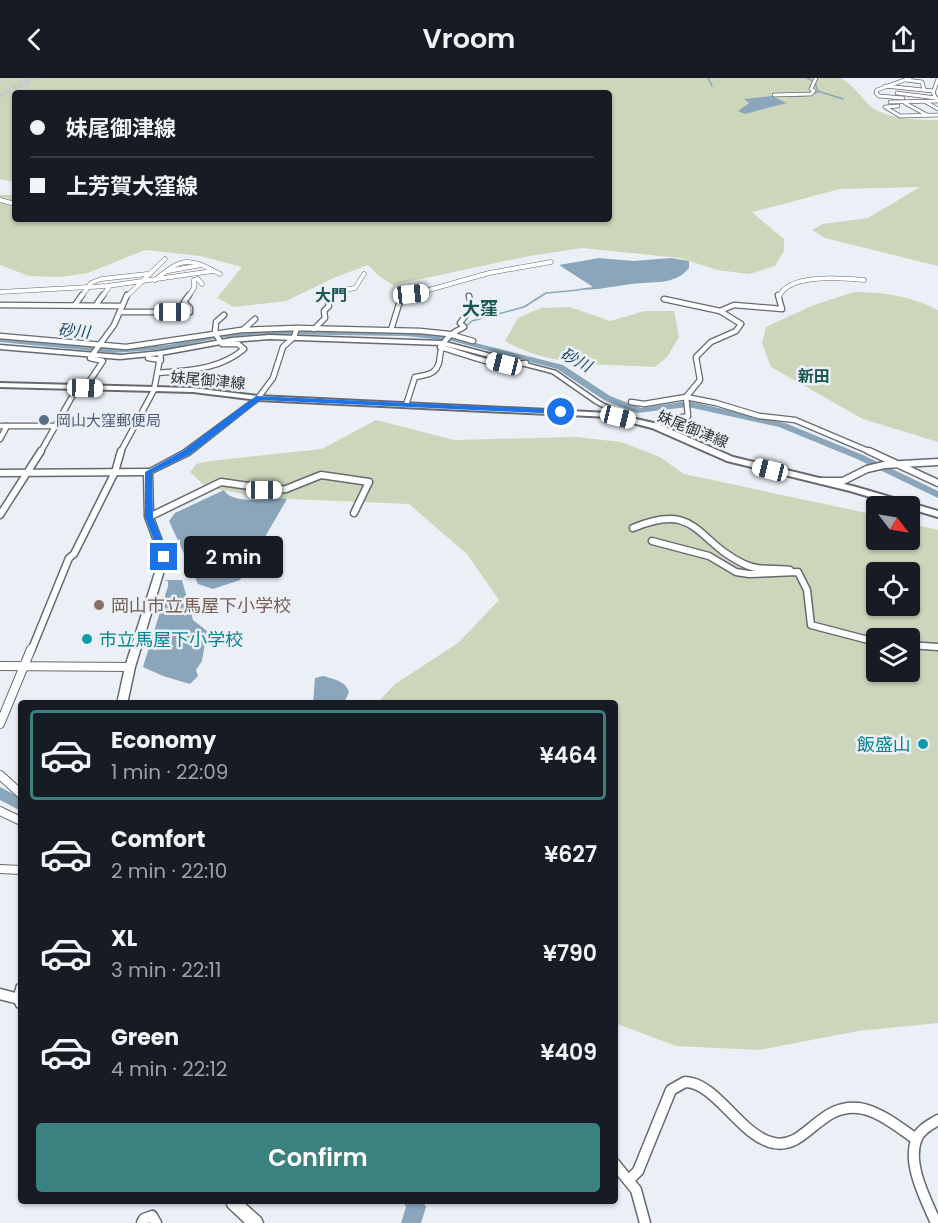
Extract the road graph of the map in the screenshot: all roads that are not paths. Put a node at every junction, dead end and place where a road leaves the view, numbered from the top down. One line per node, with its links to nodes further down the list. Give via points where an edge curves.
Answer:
1 (910, 78): 6 (street)
2 (915, 78): 3 (street)
3 (926, 79)
4 (938, 79): 11 (street)
5 (814, 80): 12 (street, via 814,91 809,95 790,96 795,92)
6 (904, 80): 7 (street); 9 (street, via 922,82)
7 (892, 82): 8 (street); 9 (street)
8 (885, 86): 9 (street); 10 (street)
9 (923, 88): 11 (street)
10 (876, 91): 13 (street); 14 (street)
11 (933, 91): 14 (street)
12 (774, 96)
13 (879, 96): 15 (street); 18 (street)
14 (936, 98): 18 (street, via 938,101)
15 (890, 102): 16 (street); 19 (street)
16 (903, 102): 17 (street); 22 (street)
17 (917, 102): 18 (street); 20 (street)
18 (926, 102): 20 (street)
19 (898, 106): 21 (street); 21 (street, via 885,107 900,116)
20 (938, 113): 22 (street)
21 (915, 116): 22 (street)
22 (929, 116)
23 (165, 259): 28 (street)
24 (551, 262): 57 (street, via 511,267 408,295 400,302)
25 (201, 264): 26 (street); 26 (street, via 183,259); 27 (street)
26 (166, 271): 32 (street)
27 (213, 271): 29 (street); 32 (street)
28 (148, 274): 33 (street); 36 (street, via 101,279)
29 (220, 274)
30 (364, 274): 56 (street, via 355,288 332,295 325,318)
31 (864, 280): 50 (street, via 815,281 789,287 778,295 782,309 734,305)
32 (153, 282): 33 (street)
33 (137, 284): 35 (street); 49 (street)
34 (202, 284): 51 (street, via 194,280 194,288 184,302 190,312)
35 (109, 287): 36 (street); 48 (street)
36 (87, 288): 37 (street); 47 (street)
37 (65, 290): 40 (street); 46 (street)
38 (0, 292): 39 (street)
39 (21, 292): 40 (street); 44 (street)
40 (42, 292): 45 (street)
41 (469, 296): 59 (street, via 472,308 460,323 465,325)
42 (664, 300): 50 (street)
43 (0, 305): 44 (street)
44 (10, 305): 45 (street)
45 (32, 305): 46 (street)
46 (53, 305): 47 (street)
47 (75, 305): 48 (street)
48 (96, 305): 49 (street)
49 (122, 306): 51 (street)
50 (720, 310): 74 (street, via 737,319 741,326 711,342 696,357 700,380)
51 (120, 312): 65 (street)
52 (224, 315): 58 (street, via 216,322)
53 (255, 319): 55 (street)
54 (297, 328): 55 (street); 56 (street); 61 (street)
55 (244, 329): 58 (street)
56 (314, 329): 57 (street)
57 (391, 330): 59 (street)
58 (215, 333): 62 (street); 65 (street, via 151,345)
59 (451, 335): 63 (street); 64 (street)
60 (0, 336): 65 (street)
61 (294, 336): 62 (street); 64 (street); 73 (street, via 283,347 273,378)
62 (220, 341): 68 (street); 69 (street, via 244,349 210,367)
63 (473, 341)
64 (442, 344): 76 (street, via 436,369 417,375); 77 (street, via 554,372 597,402)
65 (101, 346): 67 (street)
66 (0, 347): 67 (street)
67 (93, 355): 68 (street); 71 (street, via 91,359 103,361)
68 (161, 357): 69 (street)
69 (158, 373): 72 (street)
70 (0, 385): 71 (main road, 妹尾御津線)
71 (81, 388): 72 (main road, 妹尾御津線); 80 (street)
72 (154, 389): 73 (main road, 妹尾御津線); 85 (street, via 122,450)
73 (258, 398): 76 (main road, 妹尾御津線); 86 (street, via 186,453)
74 (687, 398): 75 (street); 81 (street, via 686,418 662,421); 84 (street, via 759,416 795,420)
75 (631, 402)
76 (406, 405): 77 (main road, 妹尾御津線, via 609,415)
77 (633, 420): 81 (main road, 妹尾御津線)
78 (0, 426): 79 (street)
79 (7, 426): 80 (street); 82 (street)
80 (55, 426): 88 (street)
81 (655, 426): 89 (main road, 妹尾御津線, via 730,459)
82 (0, 439)
83 (938, 462): 84 (street)
84 (900, 465): 89 (street, via 874,467 843,481); 90 (street)
85 (115, 472): 86 (street); 88 (street); 102 (street, via 69,558)
86 (148, 472): 94 (street)
87 (0, 473): 88 (street)
88 (28, 473): 93 (street)
89 (820, 481): 92 (main road, 妹尾御津線)
90 (938, 483)
91 (354, 513): 94 (street, via 369,482 321,475 276,490 221,482)
92 (938, 514)
93 (0, 515)
94 (149, 517): 103 (street, via 164,557)
95 (633, 528): 97 (street, via 649,521 678,520 701,530 745,565)
96 (652, 541): 97 (street, via 709,556 736,572)
97 (798, 572): 98 (street, via 807,590 811,625)
98 (866, 639)
99 (920, 646): 100 (street)
100 (938, 647)
101 (0, 666): 102 (street)
102 (24, 666): 103 (street); 105 (street)
103 (130, 667): 104 (street)
104 (123, 700)
105 (0, 723)
106 (0, 775): 107 (street)
107 (18, 791)
108 (0, 812): 109 (street)
109 (18, 820)
110 (0, 869): 111 (street)
111 (18, 870)
112 (0, 994): 113 (street)
113 (18, 997)
114 (938, 1120): 115 (street)
115 (916, 1138): 117 (street, via 875,1113 850,1108 823,1115 788,1144 769,1144 701,1086 685,1081 671,1090 638,1171); 123 (street, via 918,1172)
116 (618, 1167): 117 (street)
117 (630, 1179): 122 (street, via 640,1199)
118 (235, 1204): 121 (street)
119 (142, 1223): 120 (street, via 152,1216)
120 (156, 1223)
121 (256, 1223)
122 (645, 1223)
123 (936, 1223)

